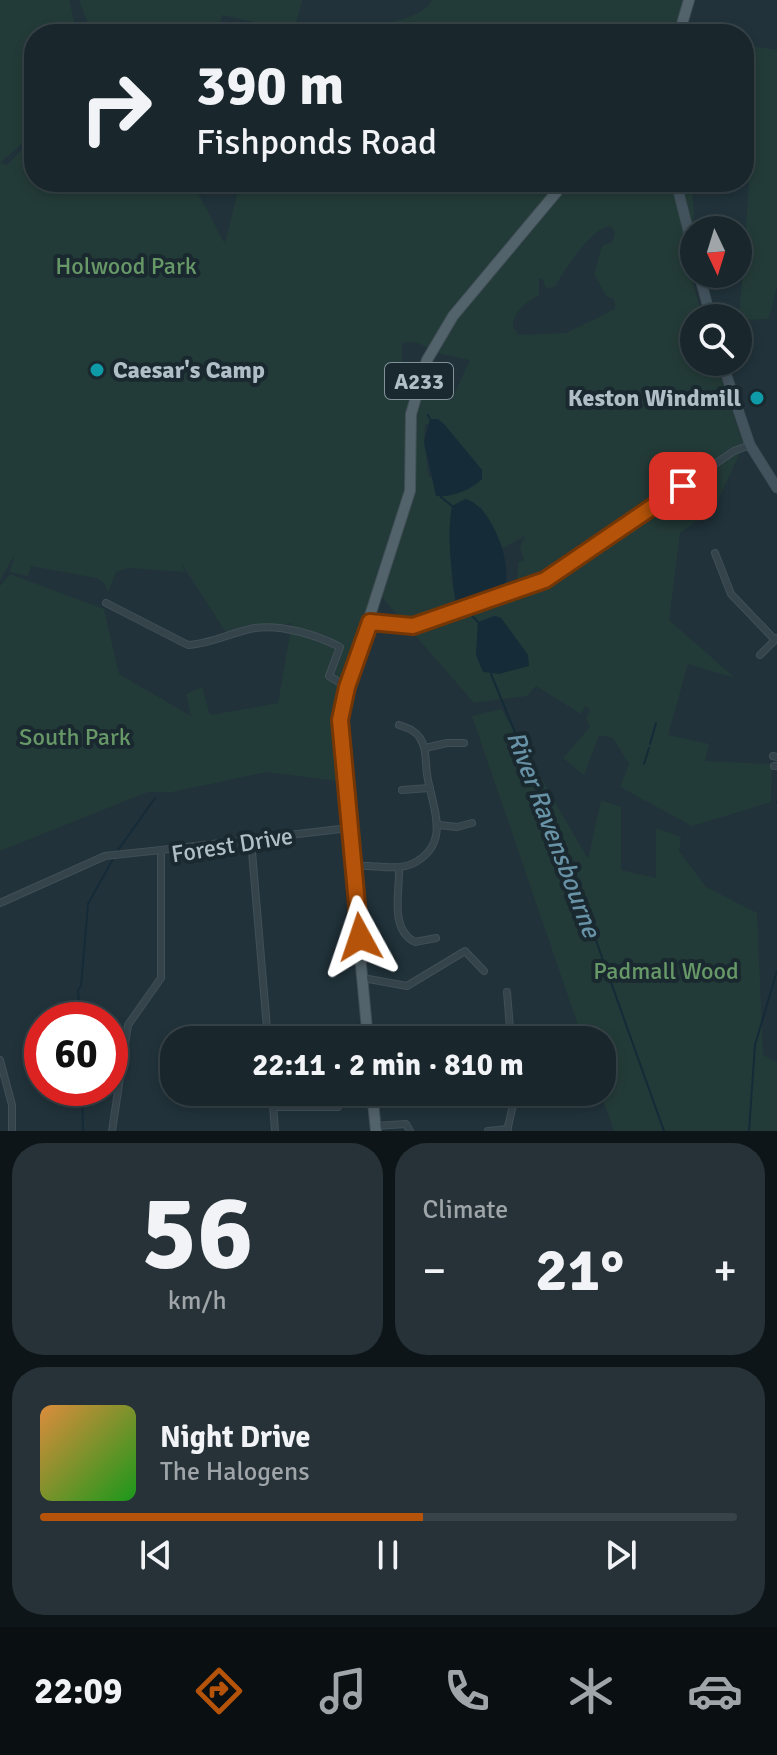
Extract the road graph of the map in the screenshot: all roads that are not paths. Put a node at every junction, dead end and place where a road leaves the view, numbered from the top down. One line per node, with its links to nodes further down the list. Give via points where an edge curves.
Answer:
1 (689, 0): 2 (main road)
2 (682, 24)
3 (557, 192): 11 (main road, A233, via 453,316 427,360 411,414 410,491)
4 (679, 192): 5 (main road)
5 (685, 216)
6 (727, 376): 7 (main road)
7 (750, 445): 8 (main road); 11 (street, via 545,580 413,626)
8 (777, 488)
9 (715, 553): 12 (street, via 731,594)
10 (106, 603): 14 (street, via 188,645 273,627 331,642 340,647 329,676)
11 (370, 622): 14 (main road, A233)
12 (776, 639): 13 (street)
13 (760, 655)
14 (347, 687): 22 (main road, A233, via 340,741)
15 (399, 725): 17 (street, via 416,733)
16 (464, 743): 17 (street)
17 (425, 748): 18 (street)
18 (430, 788): 19 (street); 21 (street)
19 (402, 790)
20 (472, 823): 21 (street)
21 (439, 825): 26 (street, via 423,856)
22 (349, 828): 23 (street, Forest Drive); 25 (main road, A233)
23 (251, 840): 24 (street, Forest Drive); 32 (street)
24 (161, 850): 27 (street, via 105,856); 43 (street, Forest Drive, via 161,978 128,1025)
25 (353, 866): 26 (street); 30 (main road, A233)
26 (399, 868): 28 (street, via 397,910 403,932 415,942)
27 (0, 903)
28 (436, 938)
29 (484, 971): 30 (street, via 465,951 407,986)
30 (362, 978): 33 (main road, A233)
31 (507, 992): 34 (street)
32 (267, 1026)
33 (367, 1026)
34 (509, 1026)
35 (0, 1060): 42 (street, via 12,1105)
36 (373, 1106): 40 (main road)
37 (513, 1106): 41 (street)
38 (274, 1107): 39 (street); 44 (street)
39 (338, 1107)
40 (375, 1129): 45 (street, via 406,1124)
41 (508, 1130): 46 (street)
42 (12, 1131)
43 (112, 1131)
44 (275, 1131)
45 (410, 1131)
46 (488, 1131)

